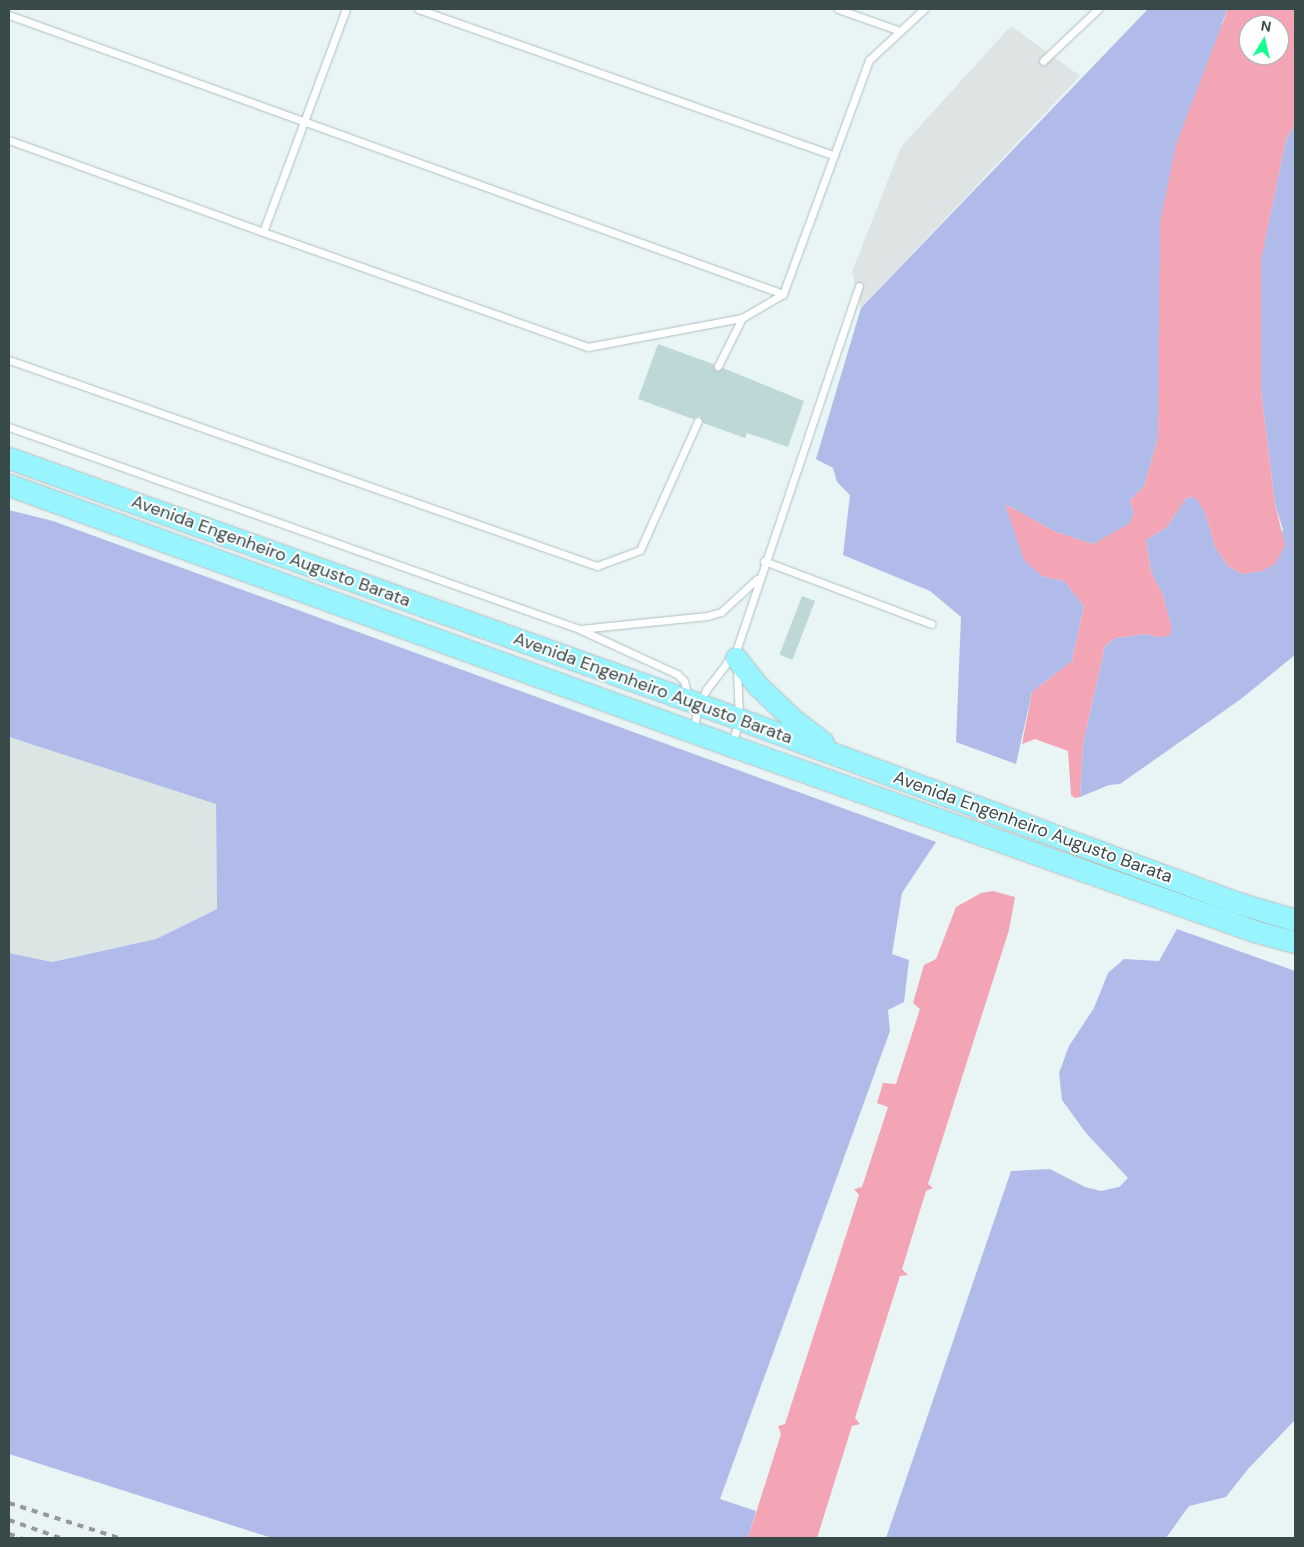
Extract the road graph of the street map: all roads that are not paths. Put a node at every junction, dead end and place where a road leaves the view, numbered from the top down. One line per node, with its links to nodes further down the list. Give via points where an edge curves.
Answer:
1 (346, 9): 9 (lane)
2 (418, 9): 11 (lane)
3 (838, 9): 7 (lane)
4 (924, 9): 7 (lane)
5 (1098, 9): 8 (lane)
6 (9, 15): 9 (lane)
7 (900, 31): 11 (lane, via 869,60)
8 (1042, 61)
9 (303, 123): 12 (lane); 14 (lane)
10 (9, 140): 12 (lane)
11 (834, 155): 14 (lane)
12 (263, 232): 15 (lane, via 588,347)
13 (859, 286): 22 (lane)
14 (783, 294): 15 (lane)
15 (742, 318): 17 (lane)
16 (9, 360): 18 (lane, via 597,566 640,550)
17 (718, 366)
18 (698, 421)
19 (9, 427): 25 (lane)
20 (9, 458): 27 (main road, Avenida Engenheiro Augusto Barata)
21 (9, 485): 29 (main road, Avenida Engenheiro Augusto Barata)
22 (764, 561): 23 (lane); 24 (lane)
23 (759, 576): 25 (lane, via 721,612); 26 (lane)
24 (932, 624)
25 (579, 630): 27 (lane, via 677,674)
26 (736, 654): 27 (lane); 28 (lane); 31 (main road, via 757,685 795,722)
27 (694, 702): 28 (main road, Avenida Engenheiro Augusto Barata); 29 (lane)
28 (740, 719): 30 (lane); 31 (main road, Avenida Engenheiro Augusto Barata)
29 (693, 732): 30 (main road, Avenida Engenheiro Augusto Barata)
30 (732, 746): 33 (main road, Avenida Engenheiro Augusto Barata, via 1254,931)
31 (848, 759): 32 (main road, Avenida Engenheiro Augusto Barata, via 1238,903)
32 (1295, 920)
33 (1295, 942)

